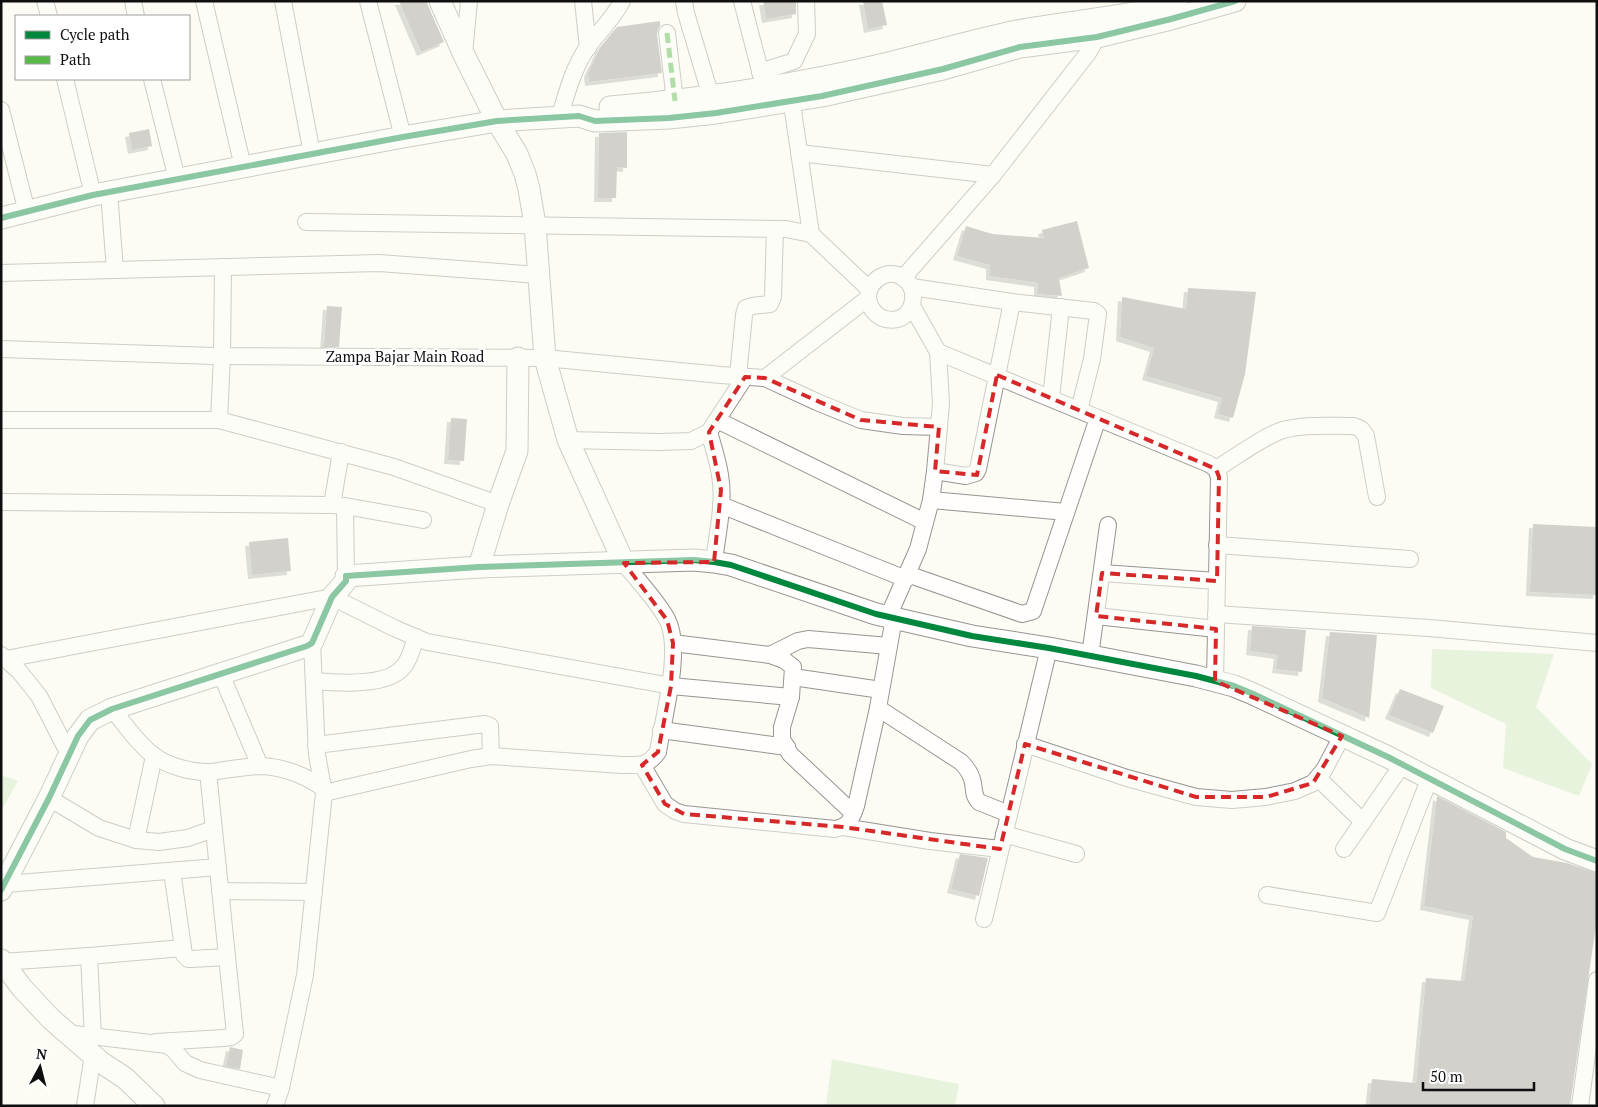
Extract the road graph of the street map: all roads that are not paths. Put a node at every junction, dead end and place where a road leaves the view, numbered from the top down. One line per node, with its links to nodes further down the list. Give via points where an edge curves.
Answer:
1 (45, 1): 15 (street)
2 (133, 1): 16 (street)
3 (204, 1): 34 (street)
4 (282, 1): 33 (street)
5 (368, 1): 31 (street)
6 (440, 1): 20 (street)
7 (469, 1): 20 (street)
8 (583, 1): 19 (street)
9 (684, 1): 26 (street)
10 (742, 1): 23 (street)
11 (806, 1): 23 (street, via 807,34 794,61)
12 (1235, 1): 14 (street)
13 (624, 3): 19 (street)
14 (1174, 7): 17 (street)
15 (49, 15)
16 (136, 15)
17 (1097, 28): 24 (street, via 842,92); 35 (street, via 1088,53)
18 (667, 33): 25 (street)
19 (588, 48): 28 (street, via 570,83)
20 (464, 55): 29 (street)
21 (65, 80): 37 (street)
22 (152, 80): 36 (street)
23 (764, 88): 24 (street); 26 (street)
24 (791, 91): 32 (street)
25 (674, 101): 26 (street); 28 (street, via 594,109)
26 (714, 105): 28 (street, via 669,118 595,121)
27 (1, 110): 30 (street)
28 (569, 116): 29 (street)
29 (497, 121): 31 (street); 41 (street, via 525,174)
30 (4, 134): 38 (street)
31 (403, 137): 33 (street)
32 (799, 153): 35 (street); 43 (street)
33 (312, 154): 34 (street)
34 (243, 167): 36 (street)
35 (992, 175): 48 (street)
36 (177, 179): 37 (street)
37 (101, 193): 38 (street); 45 (street)
38 (27, 212): 39 (street)
39 (1, 218)
40 (306, 222): 41 (street)
41 (536, 225): 42 (street); 47 (street)
42 (775, 228): 43 (street); 58 (street, via 772,297 770,304 746,308)
43 (810, 234): 49 (street)
44 (223, 267): 45 (street); 47 (street, via 379,263); 55 (street)
45 (115, 270): 46 (street)
46 (1, 273)
47 (539, 275): 57 (street)
48 (907, 282): 49 (street, via 893,274 885,275 872,283); 50 (street); 51 (street, via 914,295)
49 (869, 293): 51 (street, via 872,310 884,319 899,319); 60 (street)
50 (1012, 302): 52 (street); 59 (street)
51 (912, 306): 54 (street)
52 (1061, 308): 61 (street); 62 (street, via 1098,314 1092,359)
53 (1, 349): 55 (street, Zampa Bajar Main Road)
54 (938, 352): 59 (street); 67 (street)
55 (222, 356): 56 (street, Zampa Bajar Main Road); 65 (street)
56 (518, 358): 57 (street, Zampa Bajar Main Road); 75 (street, via 517,451)
57 (545, 358): 58 (street, Zampa Bajar Main Road); 68 (street)
58 (742, 376): 60 (street, Zampa Bajar Main Road); 66 (street)
59 (997, 376): 61 (street); 71 (street, via 976,473 966,476)
60 (765, 378): 67 (street, via 862,420)
61 (1051, 398): 62 (street)
62 (1079, 410): 63 (street)
63 (1098, 418): 70 (street, via 1209,464); 78 (street)
64 (1, 420): 65 (street)
65 (220, 420): 69 (street)
66 (713, 426): 68 (street, via 691,441); 76 (street); 80 (street)
67 (940, 427): 71 (street)
68 (568, 440): 85 (street)
69 (341, 452): 75 (street); 77 (street)
70 (1216, 470): 72 (street, via 1282,430 1354,426 1366,436); 82 (street, via 1219,477)
71 (935, 471): 73 (street)
72 (1377, 496)
73 (930, 500): 78 (street); 80 (street)
74 (1, 502): 77 (street)
75 (498, 504): 86 (street)
76 (721, 505): 84 (street); 89 (street)
77 (338, 506): 79 (street); 88 (street)
78 (1066, 512): 89 (street, via 1036,605 1028,613 1022,614)
79 (424, 520)
80 (925, 522): 89 (street)
81 (1108, 525): 87 (street)
82 (1217, 545): 83 (street); 90 (street)
83 (1410, 559)
84 (714, 562): 85 (street); 93 (street)
85 (624, 563): 86 (street); 97 (street, via 667,620)
86 (479, 567): 88 (street)
87 (1102, 573): 90 (street); 92 (street)
88 (346, 576): 91 (street, via 346,581)
89 (906, 576): 93 (street)
90 (1217, 580): 94 (street)
91 (332, 596): 95 (street); 96 (street); 103 (street)
92 (1096, 616): 94 (street); 102 (street)
93 (891, 618): 99 (street); 100 (street, via 972,636)
94 (1216, 622): 98 (street, via 1429,628); 107 (street)
95 (416, 637): 106 (street, via 405,666 397,673 352,684); 108 (street, via 436,644)
96 (312, 642): 104 (street); 106 (street)
97 (673, 643): 101 (street); 108 (street)
98 (1597, 643)
99 (889, 646): 101 (street, via 808,639); 109 (street)
100 (1049, 648): 102 (street); 115 (street)
101 (770, 655): 105 (street, via 793,667)
102 (1090, 656): 107 (street)
103 (4, 657): 118 (street, via 39,696)
104 (221, 674): 112 (street); 123 (street)
105 (793, 677): 109 (street); 110 (street)
106 (314, 681): 116 (street)
107 (1215, 681): 114 (street, via 1251,693)
108 (671, 686): 110 (street); 113 (street)
109 (881, 690): 111 (street)
110 (791, 697): 117 (street, via 782,727 782,739)
111 (878, 708): 129 (street); 130 (street, via 961,762 972,778 976,798)
112 (112, 709): 118 (street, via 90,720 78,736); 119 (street)
113 (661, 730): 117 (street); 121 (street, via 658,752 652,761)
114 (1342, 736): 122 (street); 125 (street)
115 (1024, 744): 125 (street, via 1196,797 1266,798 1295,791); 130 (street)
116 (316, 745): 120 (street, via 485,724 490,726); 127 (street)
117 (787, 747): 129 (street, via 790,754)
118 (70, 756): 128 (street)
119 (154, 756): 124 (street, via 173,765); 134 (street)
120 (491, 756): 121 (street); 127 (street)
121 (642, 765): 132 (street, via 666,804 684,814 835,829)
122 (1402, 765): 126 (street); 131 (street)
123 (260, 766): 124 (street); 127 (street, via 308,778)
124 (208, 772): 133 (street)
125 (1318, 778): 131 (street)
126 (1429, 780): 138 (street, via 1565,849); 144 (street, via 1377,913)
127 (323, 790): 143 (street)
128 (50, 798): 134 (street, via 99,828); 141 (street)
129 (853, 813): 132 (street)
130 (1008, 814): 135 (street)
131 (1363, 822): 136 (street)
132 (843, 827): 135 (street, via 930,841)
133 (213, 829): 134 (street, via 188,838 159,842); 139 (street)
134 (136, 840)
135 (1002, 841): 137 (street); 145 (street)
136 (1344, 849)
137 (1076, 854)
138 (1597, 861)
139 (218, 867): 140 (street); 142 (street)
140 (172, 871): 141 (street); 146 (street)
141 (3, 887)
142 (220, 891): 143 (street); 148 (street)
143 (314, 892): 153 (street, via 305,975)
144 (1267, 895)
145 (984, 919)
146 (183, 948): 147 (street); 148 (street, via 188,959)
147 (89, 956): 149 (street); 152 (street)
148 (227, 957): 151 (street, via 235,1034 224,1038)
149 (2, 961): 152 (street, via 45,1013 66,1033)
150 (1597, 980): 158 (street)
151 (156, 1042): 152 (street); 153 (street, via 167,1045 185,1062 200,1070)
152 (96, 1052): 154 (street); 155 (street); 156 (street)
153 (281, 1088): 157 (street)
154 (85, 1106)
155 (132, 1106)
156 (154, 1106)
157 (275, 1106)
158 (1580, 1106)

